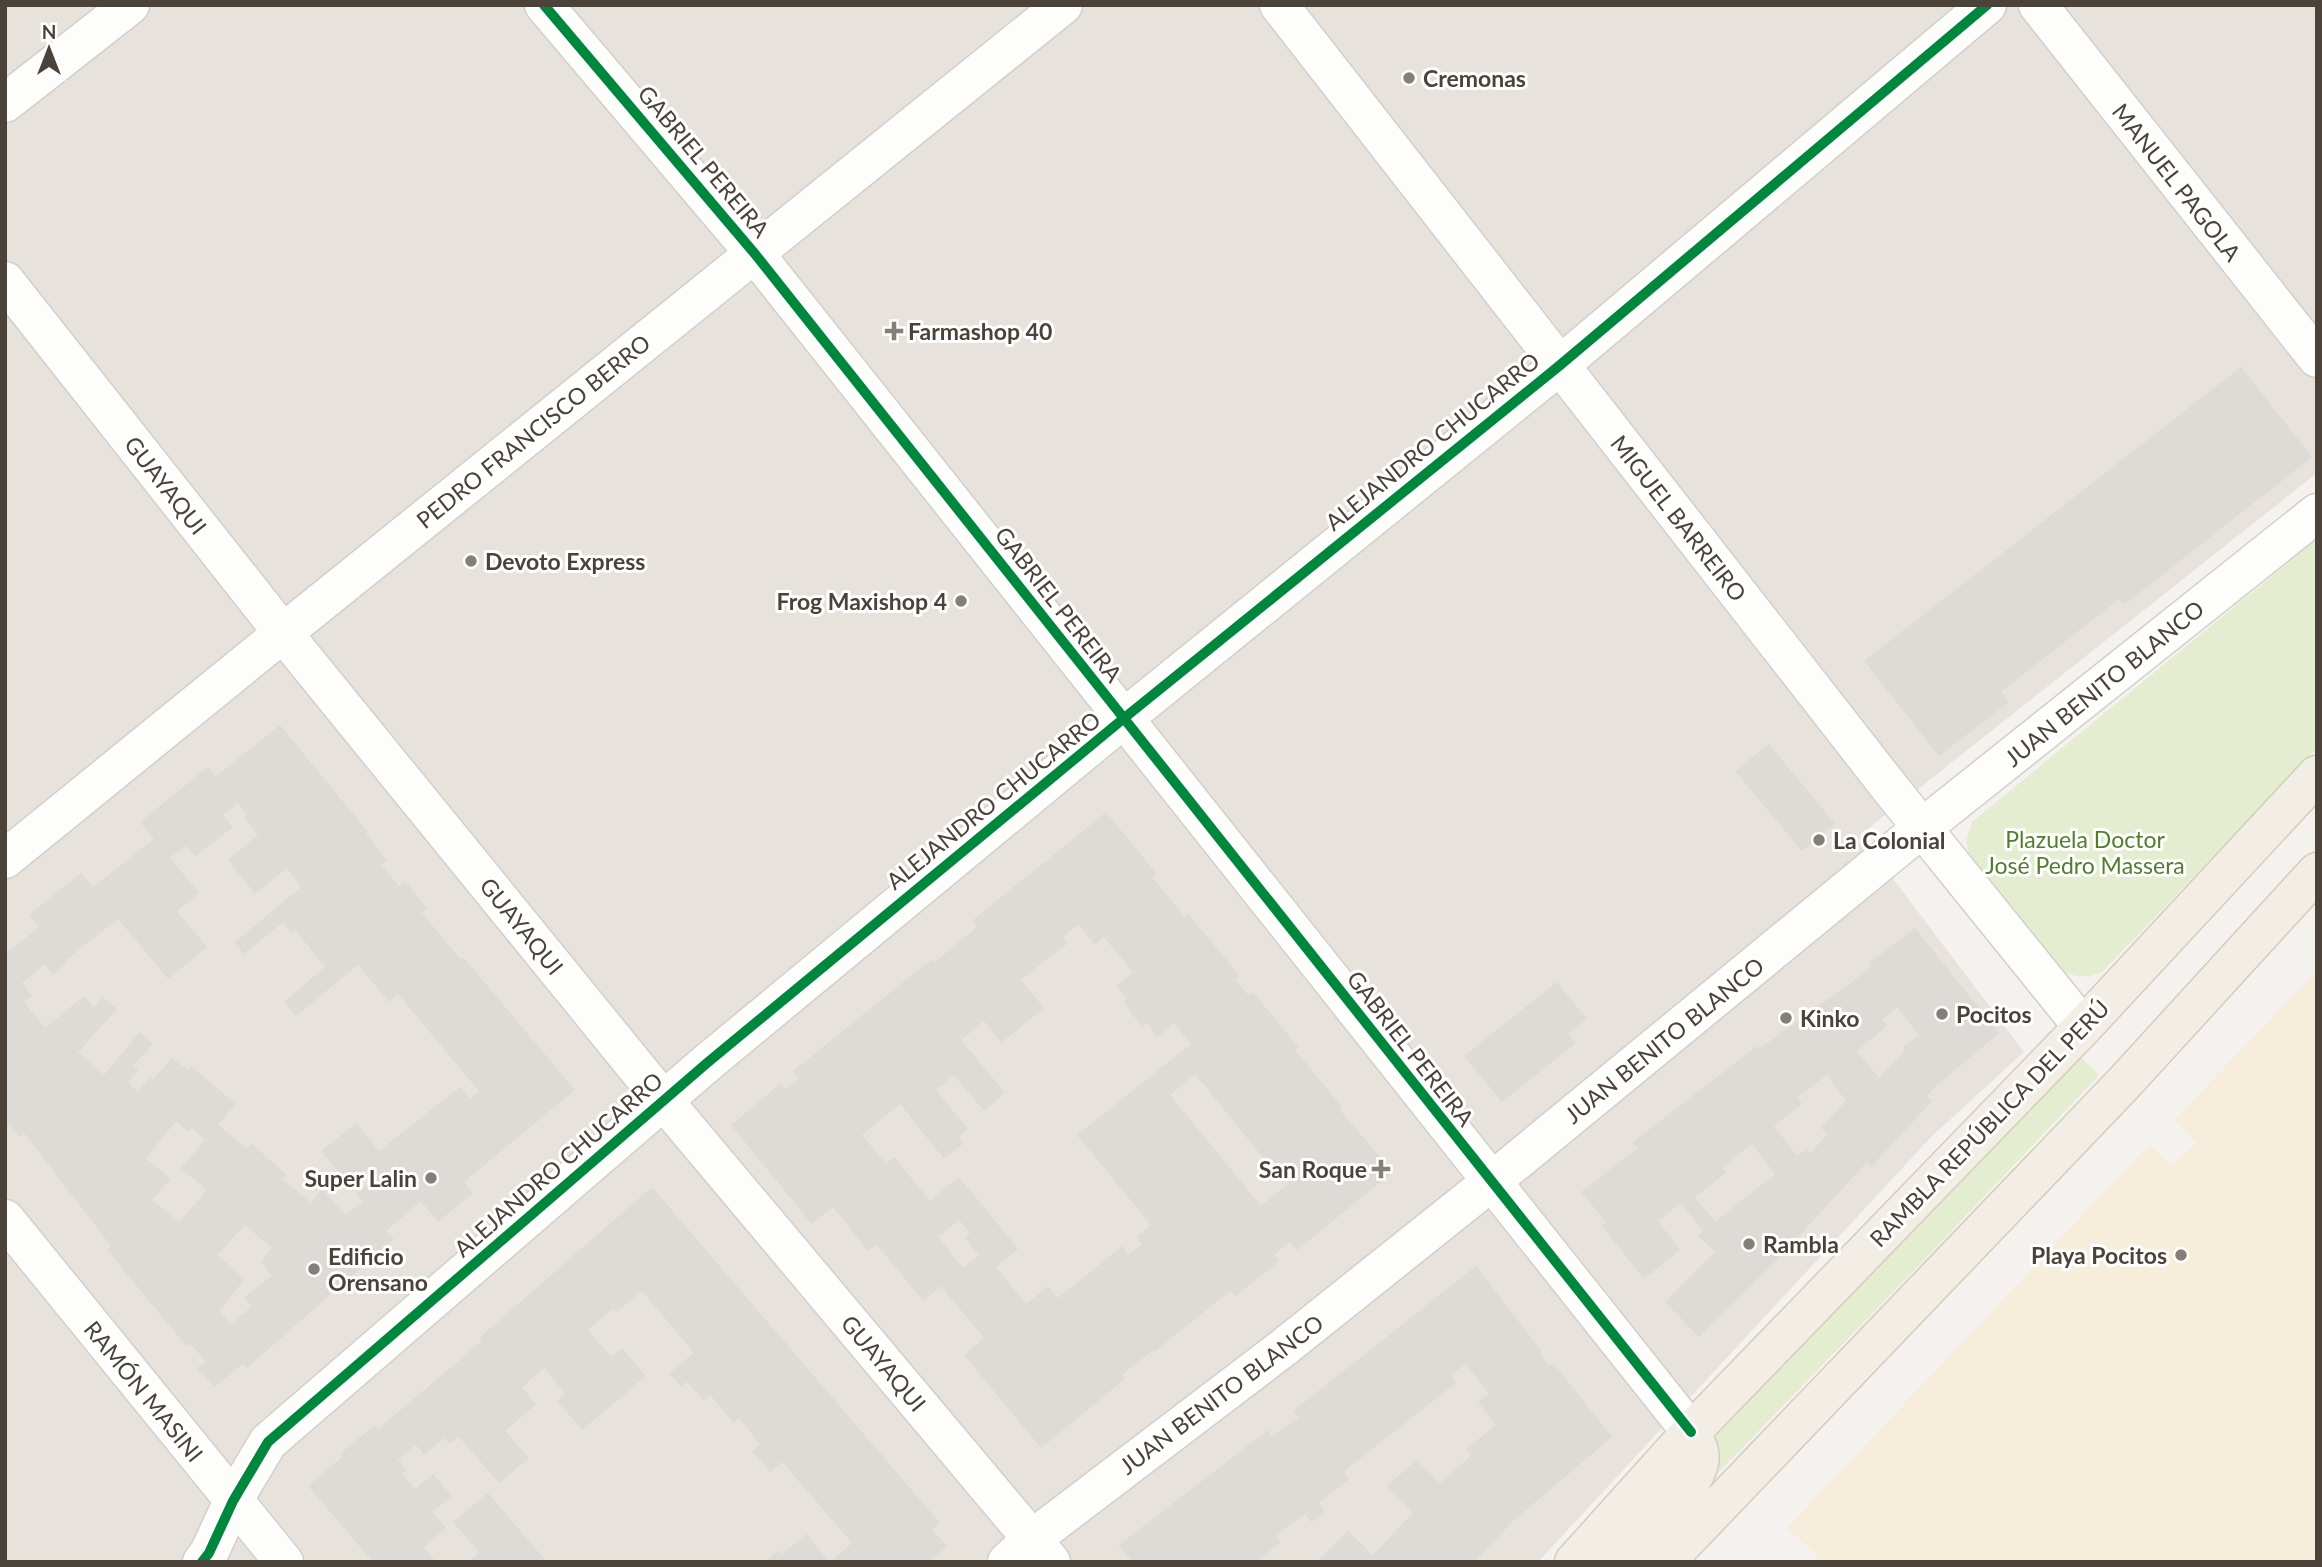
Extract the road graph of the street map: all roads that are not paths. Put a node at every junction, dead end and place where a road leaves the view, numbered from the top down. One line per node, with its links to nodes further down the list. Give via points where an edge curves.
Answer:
1 (130, 5): 7 (street)
2 (544, 5): 8 (street, GABRIEL PEREIRA)
3 (1063, 5): 8 (street, PEDRO FRANCISCO BERRO)
4 (1279, 5): 11 (street, MIGUEL BARREIRO)
5 (1987, 5): 11 (street, ALEJANDRO CHUCARRO)
6 (2038, 5): 10 (street, MANUEL PAGOLA)
7 (5, 103)
8 (755, 254): 13 (street, PEDRO FRANCISCO BERRO); 14 (street, GABRIEL PEREIRA)
9 (5, 281): 13 (street, GUAYAQUI)
10 (2317, 358)
11 (1559, 366): 14 (street, ALEJANDRO CHUCARRO); 16 (street, MIGUEL BARREIRO)
12 (2317, 513): 16 (street, JUAN BENITO BLANCO)
13 (283, 632): 17 (street, PEDRO FRANCISCO BERRO); 20 (street, GUAYAQUI)
14 (1123, 719): 20 (street, ALEJANDRO CHUCARRO); 21 (street, GABRIEL PEREIRA)
15 (2317, 775): 19 (main road, RAMBLA REPÚBLICA DEL PERÚ)
16 (1922, 828): 19 (street, MIGUEL BARREIRO); 21 (street, JUAN BENITO BLANCO)
17 (5, 859)
18 (2317, 872): 30 (main road, via 2124,1083)
19 (2083, 1027): 23 (main road, RAMBLA REPÚBLICA DEL PERÚ)
20 (663, 1100): 24 (street, ALEJANDRO CHUCARRO, via 268,1442); 25 (street, GUAYAQUI)
21 (1491, 1182): 23 (street, GABRIEL PEREIRA); 25 (street, JUAN BENITO BLANCO)
22 (5, 1219): 24 (street, RAMÓN MASINI)
23 (1690, 1432): 28 (main road, RAMBLA REPÚBLICA DEL PERÚ); 29 (main road, via 1699,1450 1694,1474 1673,1503)
24 (233, 1502): 26 (street, ALEJANDRO CHUCARRO); 27 (street, RAMÓN MASINI)
25 (1030, 1554)
26 (202, 1562)
27 (284, 1562)
28 (1574, 1562)
29 (1616, 1562)
30 (1665, 1562)

